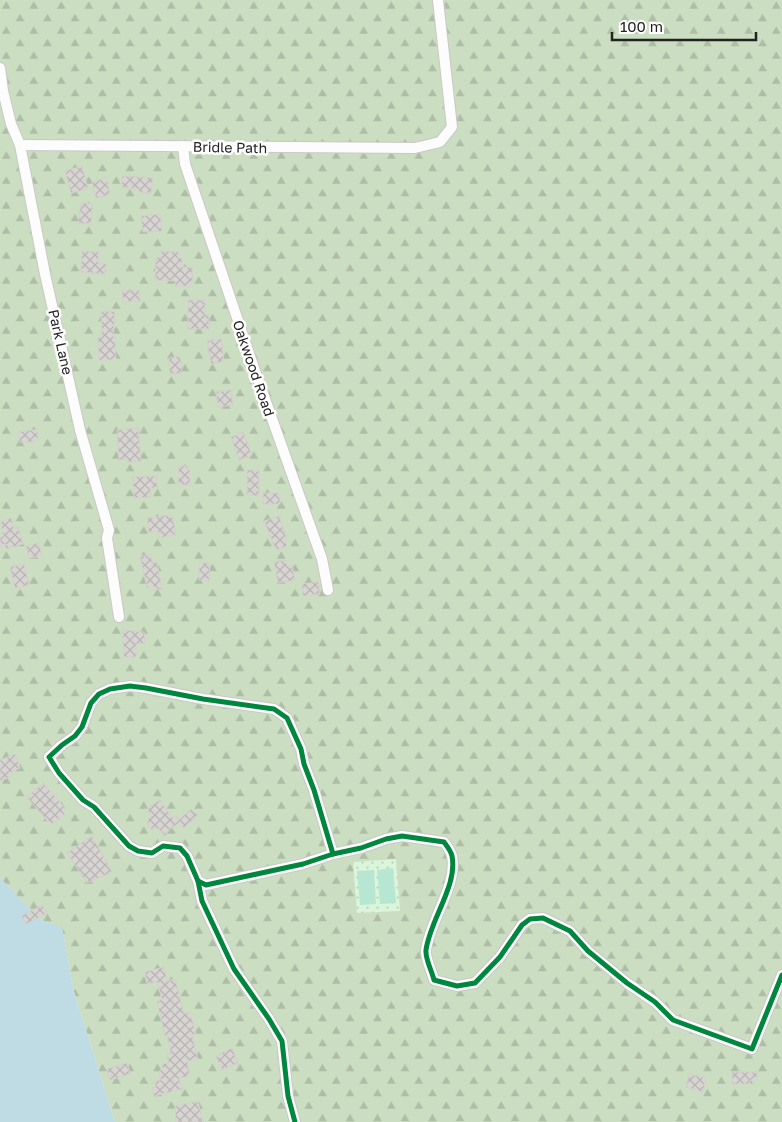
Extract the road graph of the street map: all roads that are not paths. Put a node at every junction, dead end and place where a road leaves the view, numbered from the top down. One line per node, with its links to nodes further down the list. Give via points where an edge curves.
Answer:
1 (438, 0): 4 (street, Bridle Path, via 452,127 440,142 415,148)
2 (0, 68): 3 (street, Park Lane, via 11,124)
3 (20, 145): 4 (street, Bridle Path); 6 (street, Park Lane, via 80,430 109,530 107,538)
4 (183, 146): 5 (street, Oakwood Road, via 185,164 322,559)
5 (328, 590)
6 (119, 617)
7 (333, 854): 8 (street, via 303,864 206,885); 8 (street, via 301,749 287,718 274,709 130,686 99,694 91,703 76,736 49,757 83,800 94,806 129,846 152,853 163,846 180,848); 9 (street, via 402,836 444,842 452,854 453,872 434,920 426,952 434,980 448,984 475,983 500,957 522,925 530,919 543,918 570,931 588,951 655,1002 673,1020 752,1049)
8 (198, 881): 10 (street, via 202,902 234,969 282,1040 288,1096)
9 (782, 975)
10 (295, 1122)

